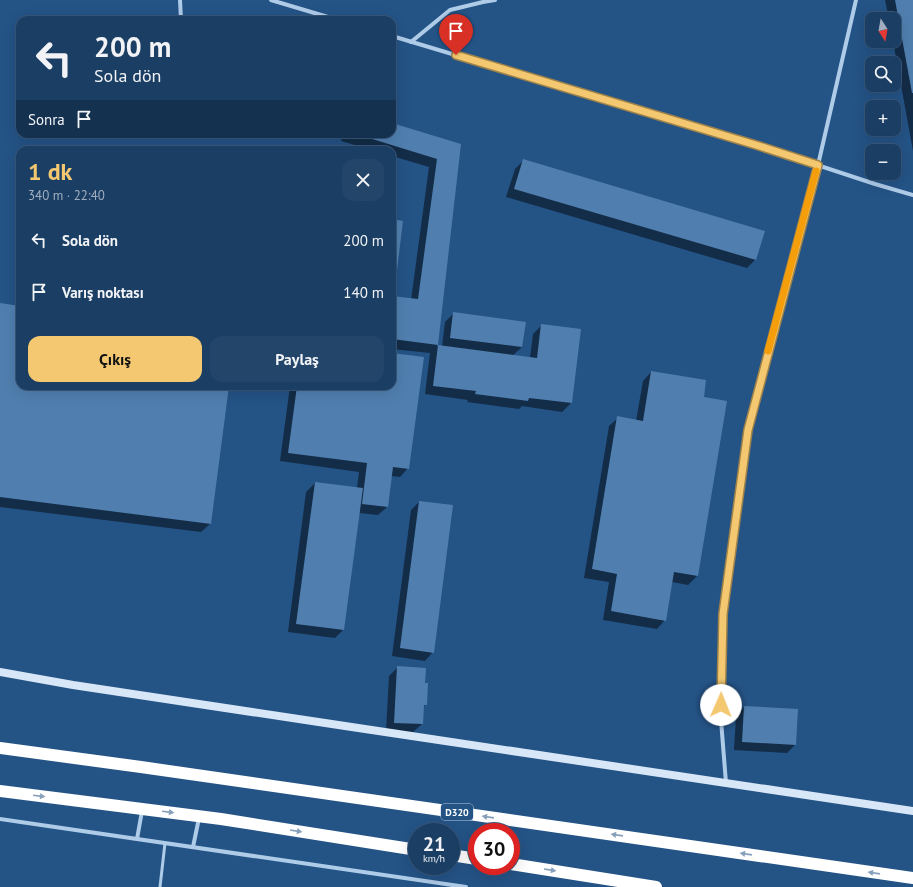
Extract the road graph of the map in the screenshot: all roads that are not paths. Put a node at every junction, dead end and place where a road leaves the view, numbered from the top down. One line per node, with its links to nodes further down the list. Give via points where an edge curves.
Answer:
1 (180, 0): 5 (street)
2 (271, 0): 6 (street)
3 (495, 0): 8 (street, via 450,10)
4 (856, 0): 9 (street)
5 (181, 16)
6 (325, 16)
7 (396, 37): 8 (street)
8 (411, 42): 9 (street)
9 (818, 165): 10 (street); 13 (street, via 748,430 723,614 720,720)
10 (913, 195)
11 (0, 672): 13 (street)
12 (0, 748): 24 (highway, D320, one-way to 12)
13 (726, 783): 16 (street)
14 (0, 791): 15 (highway, one-way to 15)
15 (143, 809): 17 (highway, one-way to 17); 19 (street)
16 (913, 811)
17 (199, 816): 21 (street); 22 (highway, one-way to 22)
18 (0, 819): 19 (street)
19 (138, 839): 20 (street)
20 (165, 843): 21 (street); 25 (lane)
21 (193, 847): 26 (street)
22 (408, 849)
23 (520, 865): 27 (highway, one-way to 27)
24 (913, 878)
25 (160, 887)
26 (466, 887)
27 (656, 887)

